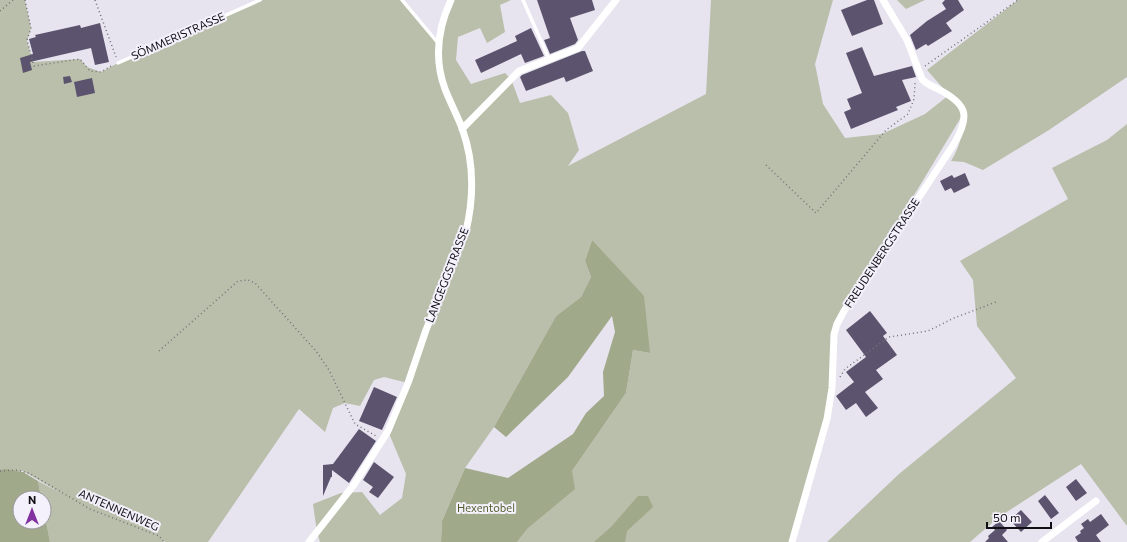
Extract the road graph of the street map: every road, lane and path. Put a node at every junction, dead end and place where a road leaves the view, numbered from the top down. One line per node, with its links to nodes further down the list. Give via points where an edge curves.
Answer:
1 (13, 0): 11 (path)
2 (25, 0): 14 (path, via 31,28 27,40 34,66 80,59 90,71 101,72)
3 (95, 0): 14 (path)
4 (260, 0): 14 (lane, SÖMMERISTRASSE)
5 (402, 0): 12 (lane)
6 (451, 0): 12 (street, LANGEGGSTRASSE, via 444,16)
7 (523, 0): 13 (lane)
8 (616, 0): 13 (street, via 578,48)
9 (883, 0): 15 (street, via 907,40)
10 (1018, 0): 15 (path, via 923,68)
11 (0, 11)
12 (438, 43): 17 (street, LANGEGGSTRASSE, via 440,76)
13 (549, 59): 17 (street, via 518,71)
14 (118, 63)
15 (917, 69): 16 (street)
16 (922, 80): 18 (path, via 914,83 914,99 908,114 886,130 816,213); 21 (street, FREUDENBERGSTRASSE, via 957,100 964,114 962,129 840,318 835,330)
17 (462, 129): 22 (street, LANGEGGSTRASSE, via 472,177 469,220 408,383)
18 (766, 165)
19 (996, 302): 21 (path, via 928,331 889,337 849,366)
20 (159, 351): 22 (path, via 238,281 248,280 255,283 316,351 329,370 355,424)
21 (832, 388): 27 (street, FREUDENBERGSTRASSE, via 823,433)
22 (383, 441): 26 (street, LANGEGGSTRASSE, via 354,486)
23 (0, 471): 25 (path, ANTENNENWEG, via 17,470 29,473 90,509 159,536)
24 (1096, 501): 28 (street)
25 (164, 542)
26 (309, 542)
27 (792, 542)
28 (1042, 542)

